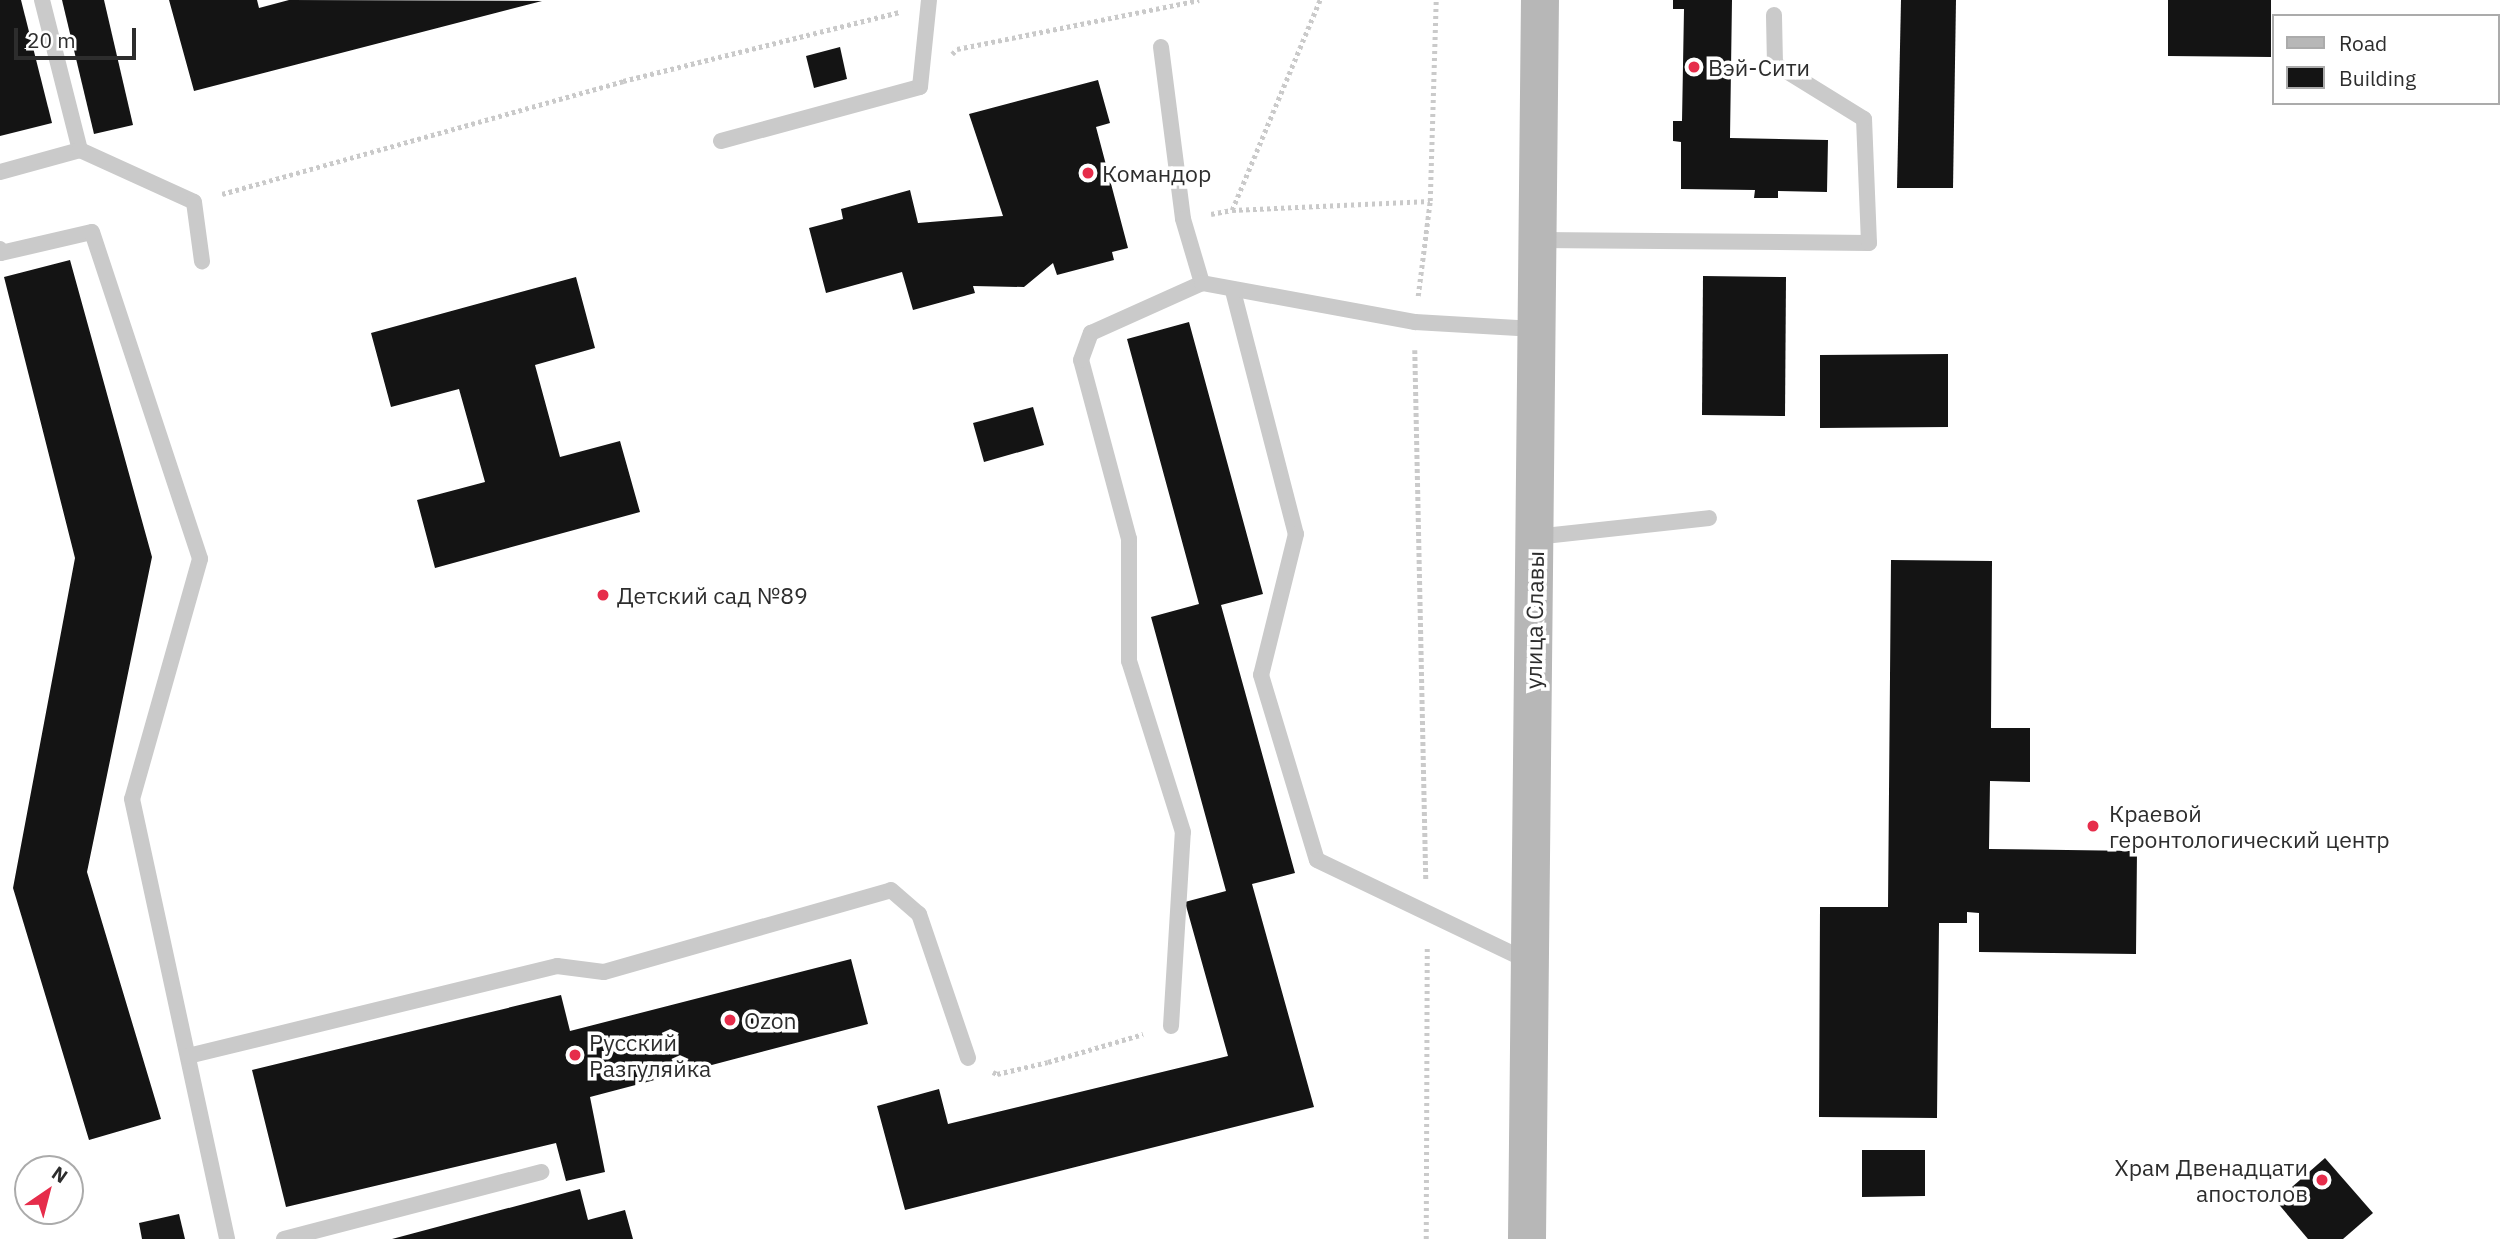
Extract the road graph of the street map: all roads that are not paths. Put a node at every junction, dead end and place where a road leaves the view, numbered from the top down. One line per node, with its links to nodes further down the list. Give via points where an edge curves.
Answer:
1 (42, 0): 7 (lane)
2 (1540, 0): 9 (main road, улица Славы)
3 (930, 2): 6 (lane, via 920,87)
4 (1774, 15): 9 (lane, via 1775,64 1864,119 1868,243)
5 (1161, 47): 12 (lane, via 1183,219)
6 (721, 141)
7 (80, 150): 8 (lane); 11 (lane, via 194,202)
8 (0, 172)
9 (1539, 240): 14 (main road, улица Славы)
10 (0, 249): 19 (lane, via 1,253 92,232 200,559 132,799)
11 (202, 261)
12 (1202, 283): 13 (lane); 18 (lane, via 1091,333 1082,359 1129,538 1129,661 1183,832)
13 (1233, 291): 14 (lane, via 1415,323); 17 (lane, via 1296,534 1261,676 1317,860)
14 (1538, 329): 16 (main road, улица Славы)
15 (1709, 518): 16 (lane)
16 (1535, 537): 17 (main road, улица Славы)
17 (1530, 962): 24 (main road, улица Славы)
18 (1171, 1026)
19 (188, 1056): 20 (lane, via 557,965 604,972 891,890 919,914); 22 (lane)
20 (968, 1058)
21 (541, 1172): 23 (lane)
22 (228, 1239)
23 (284, 1239)
24 (1527, 1239)

